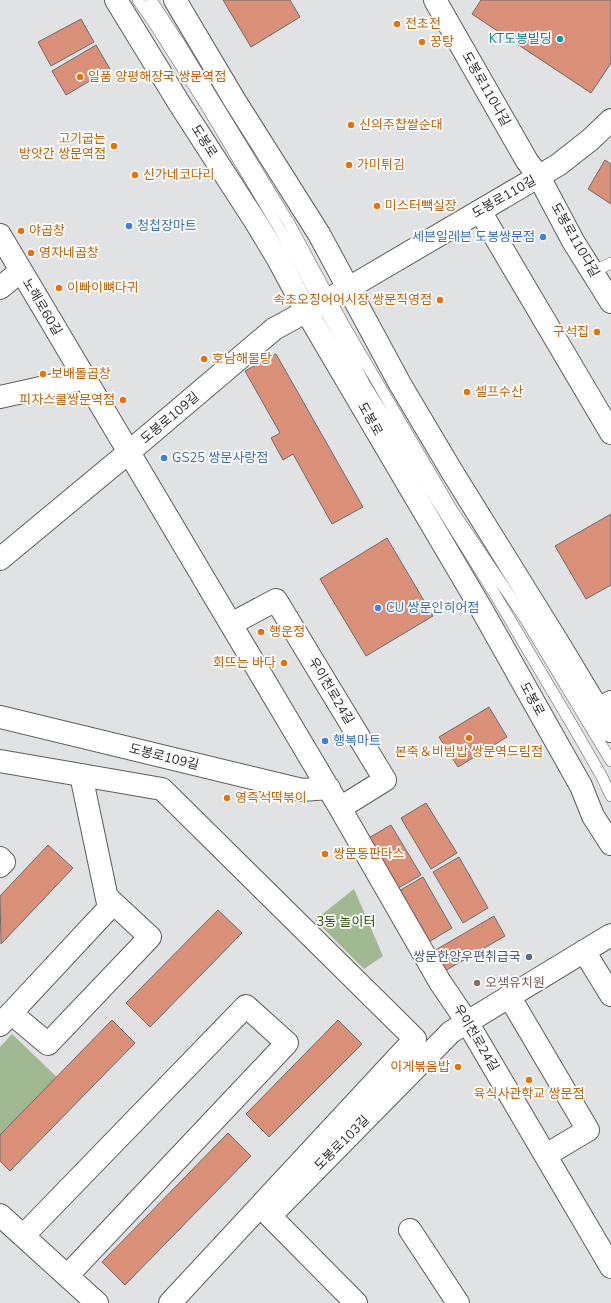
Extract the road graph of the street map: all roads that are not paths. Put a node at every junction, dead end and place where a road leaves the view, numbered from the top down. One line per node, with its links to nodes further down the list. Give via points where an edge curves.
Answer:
1 (116, 0): 13 (street, 도봉로, via 257,224)
2 (138, 0): 13 (lane)
3 (151, 0): 13 (lane, via 288,223)
4 (175, 0): 13 (street, 도봉로, via 319,234)
5 (435, 0): 7 (street, 도봉로110나길, via 527,161)
6 (611, 120): 7 (street, 도봉로110길, via 590,140)
7 (539, 177): 8 (street, 도봉로110길); 10 (street, 도봉로110다길, via 573,241)
8 (480, 211): 13 (street, 도봉로110길); 17 (street)
9 (0, 235): 11 (street, 노해로60길)
10 (602, 268): 14 (street, 도봉로110다길)
11 (21, 272): 12 (street); 15 (street, 노해로60길)
12 (0, 288)
13 (326, 301): 18 (street, 도봉로109길, via 274,329); 21 (street, 도봉로, via 404,391); 25 (lane, via 452,510 526,620); 28 (lane, via 365,385 492,591 578,735); 30 (street, 도봉로, via 482,610 581,786 593,816)
14 (611, 302)
15 (85, 378): 16 (street); 18 (street, 노해로60길)
16 (0, 397)
17 (611, 433)
18 (129, 452): 19 (street, 도봉로109길); 20 (street, 우이천로24길)
19 (0, 559)
20 (231, 624): 27 (street, 우이천로24길); 29 (street, 우이천로24길, via 276,600 381,773 385,780)
21 (605, 706): 23 (street, 도봉로)
22 (0, 717): 27 (street, 도봉로109길, via 302,790)
23 (611, 731)
24 (0, 761): 26 (street)
25 (611, 761)
26 (82, 775): 33 (street); 47 (street, via 162,789 415,1039)
27 (328, 788): 29 (street, 우이천로24길)
28 (611, 796)
29 (340, 808): 39 (street, 우이천로24길, via 440,982)
30 (611, 844)
31 (0, 858): 32 (street, via 4,862)
32 (0, 866)
33 (107, 898): 38 (street, via 109,908); 38 (street, via 150,937 48,1044)
34 (611, 935): 35 (street, 도봉로103길)
35 (584, 951): 36 (street); 37 (street, 도봉로103길)
36 (611, 995)
37 (509, 996): 39 (street, 도봉로103길); 40 (street, via 588,1130)
38 (6, 1019)
39 (467, 1022): 40 (street, 우이천로24길); 48 (street, 도봉로103길, via 451,1032 270,1216)
40 (546, 1155): 44 (street, 우이천로24길)
41 (0, 1215): 43 (street)
42 (410, 1230): 49 (street)
43 (23, 1236): 45 (street); 45 (street, via 246,1006 287,1043)
44 (611, 1267)
45 (67, 1276): 46 (street)
46 (97, 1303)
47 (170, 1303)
48 (356, 1303)
49 (458, 1303)

